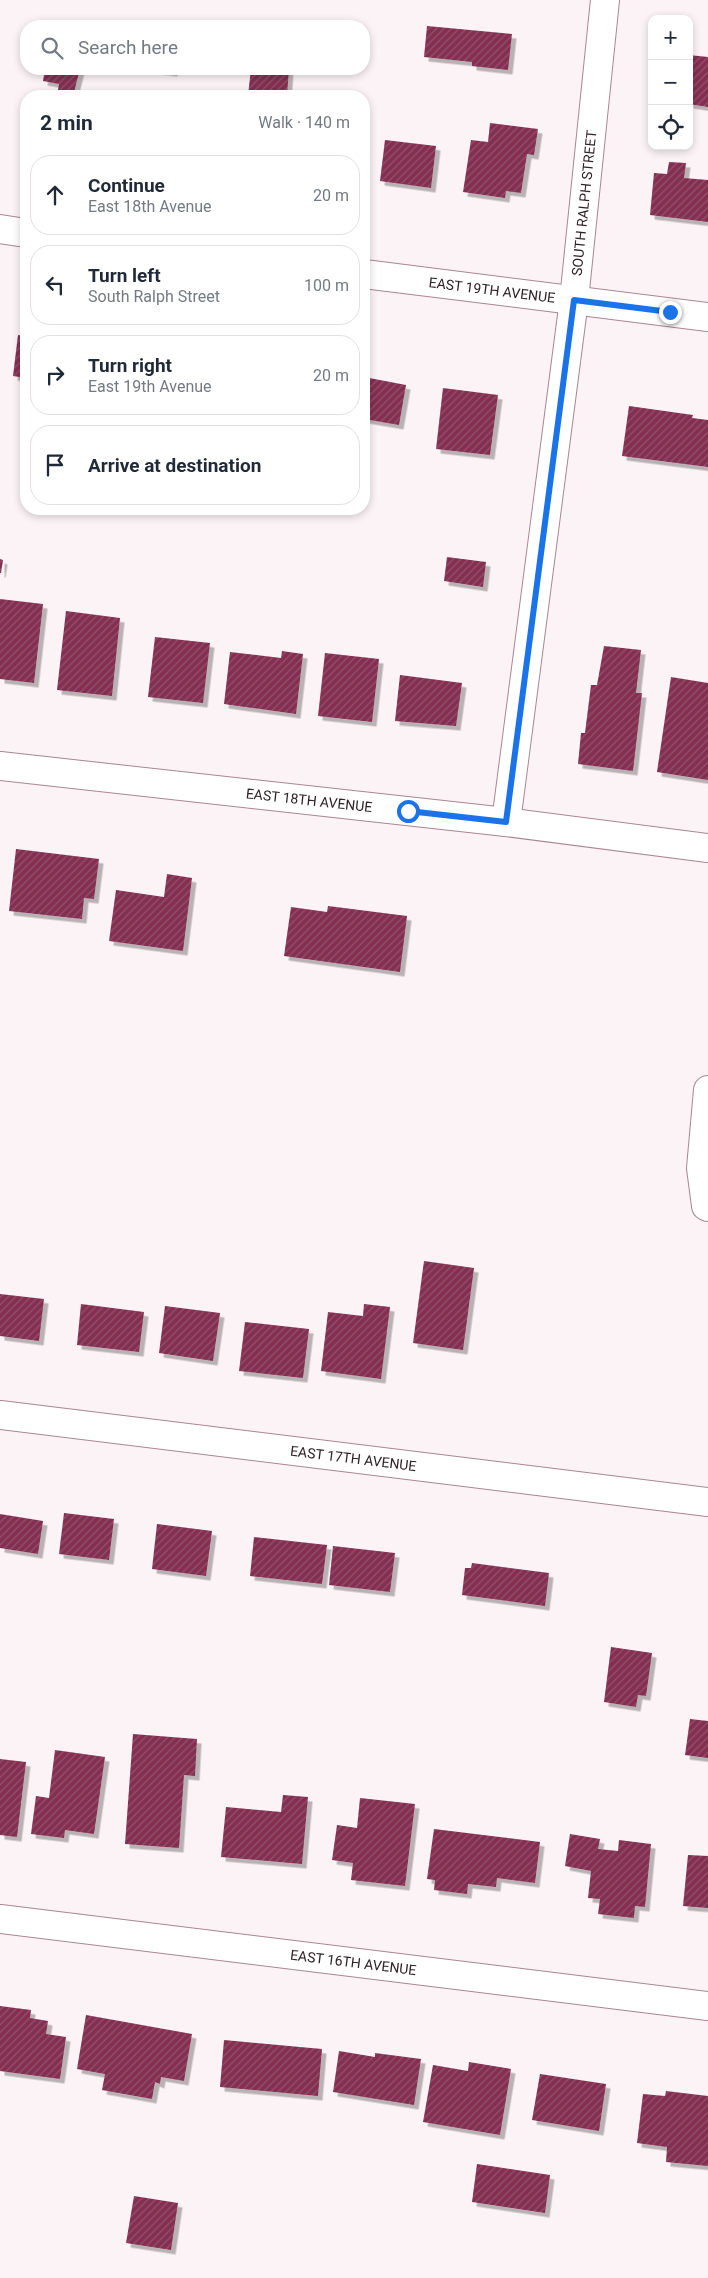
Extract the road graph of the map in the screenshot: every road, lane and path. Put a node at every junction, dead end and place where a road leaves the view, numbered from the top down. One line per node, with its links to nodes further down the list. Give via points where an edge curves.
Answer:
1 (604, 0): 5 (street, SOUTH RALPH STREET)
2 (0, 229): 3 (street)
3 (20, 232)
4 (370, 275): 5 (street, EAST 19TH AVENUE)
5 (574, 300): 6 (street, EAST 19TH AVENUE); 8 (street, SOUTH RALPH STREET)
6 (708, 317)
7 (0, 766): 8 (street, EAST 18TH AVENUE)
8 (506, 822): 9 (street, EAST 18TH AVENUE)
9 (708, 848)
10 (708, 1090): 11 (street, via 701,1168)
11 (708, 1207)
12 (0, 1415): 13 (street, EAST 17TH AVENUE)
13 (708, 1502)
14 (0, 1918): 15 (street, EAST 16TH AVENUE)
15 (708, 2006)

